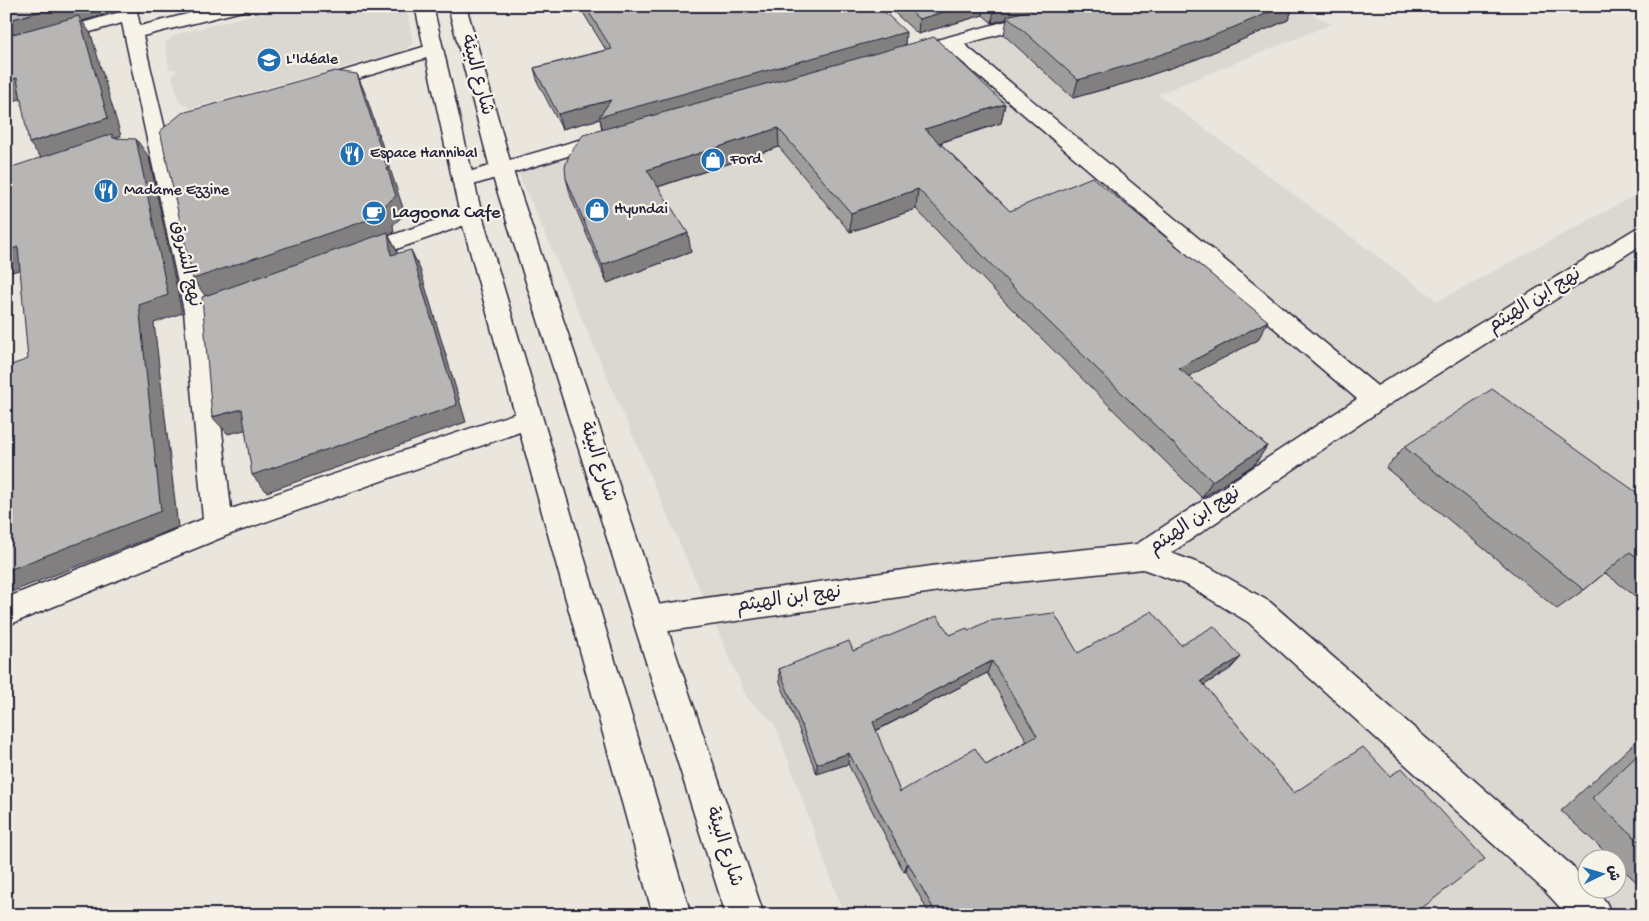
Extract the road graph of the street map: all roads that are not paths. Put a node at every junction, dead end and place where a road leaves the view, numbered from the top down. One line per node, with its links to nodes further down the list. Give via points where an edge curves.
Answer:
1 (240, 6): 5 (street)
2 (424, 6): 7 (street, شارع البيئة)
3 (457, 6): 12 (street, شارع البيئة)
4 (1083, 6): 6 (street)
5 (130, 18): 8 (street); 19 (street, نهج الشروق, via 156,133 205,308)
6 (950, 42): 9 (street, via 915,44); 17 (street)
7 (433, 50): 10 (street); 13 (street, شارع البيئة)
8 (6, 51)
9 (893, 58)
10 (299, 90)
11 (625, 133): 12 (street)
12 (501, 168): 13 (street); 22 (street, شارع البيئة)
13 (463, 180): 14 (street, شارع البيئة)
14 (471, 215): 16 (street); 18 (street, شارع البيئة)
15 (1643, 234): 17 (street, نهج ابن الهيثم)
16 (334, 263)
17 (1376, 400): 20 (street, نهج ابن الهيثم)
18 (528, 419): 19 (street); 23 (street, شارع البيئة)
19 (218, 526): 21 (street)
20 (1144, 556): 22 (street, نهج ابن الهيثم, via 960,575); 25 (street, via 1198,576 1259,612 1557,877)
21 (6, 612)
22 (649, 620): 24 (street, شارع البيئة)
23 (672, 915)
24 (745, 915)
25 (1593, 915)

